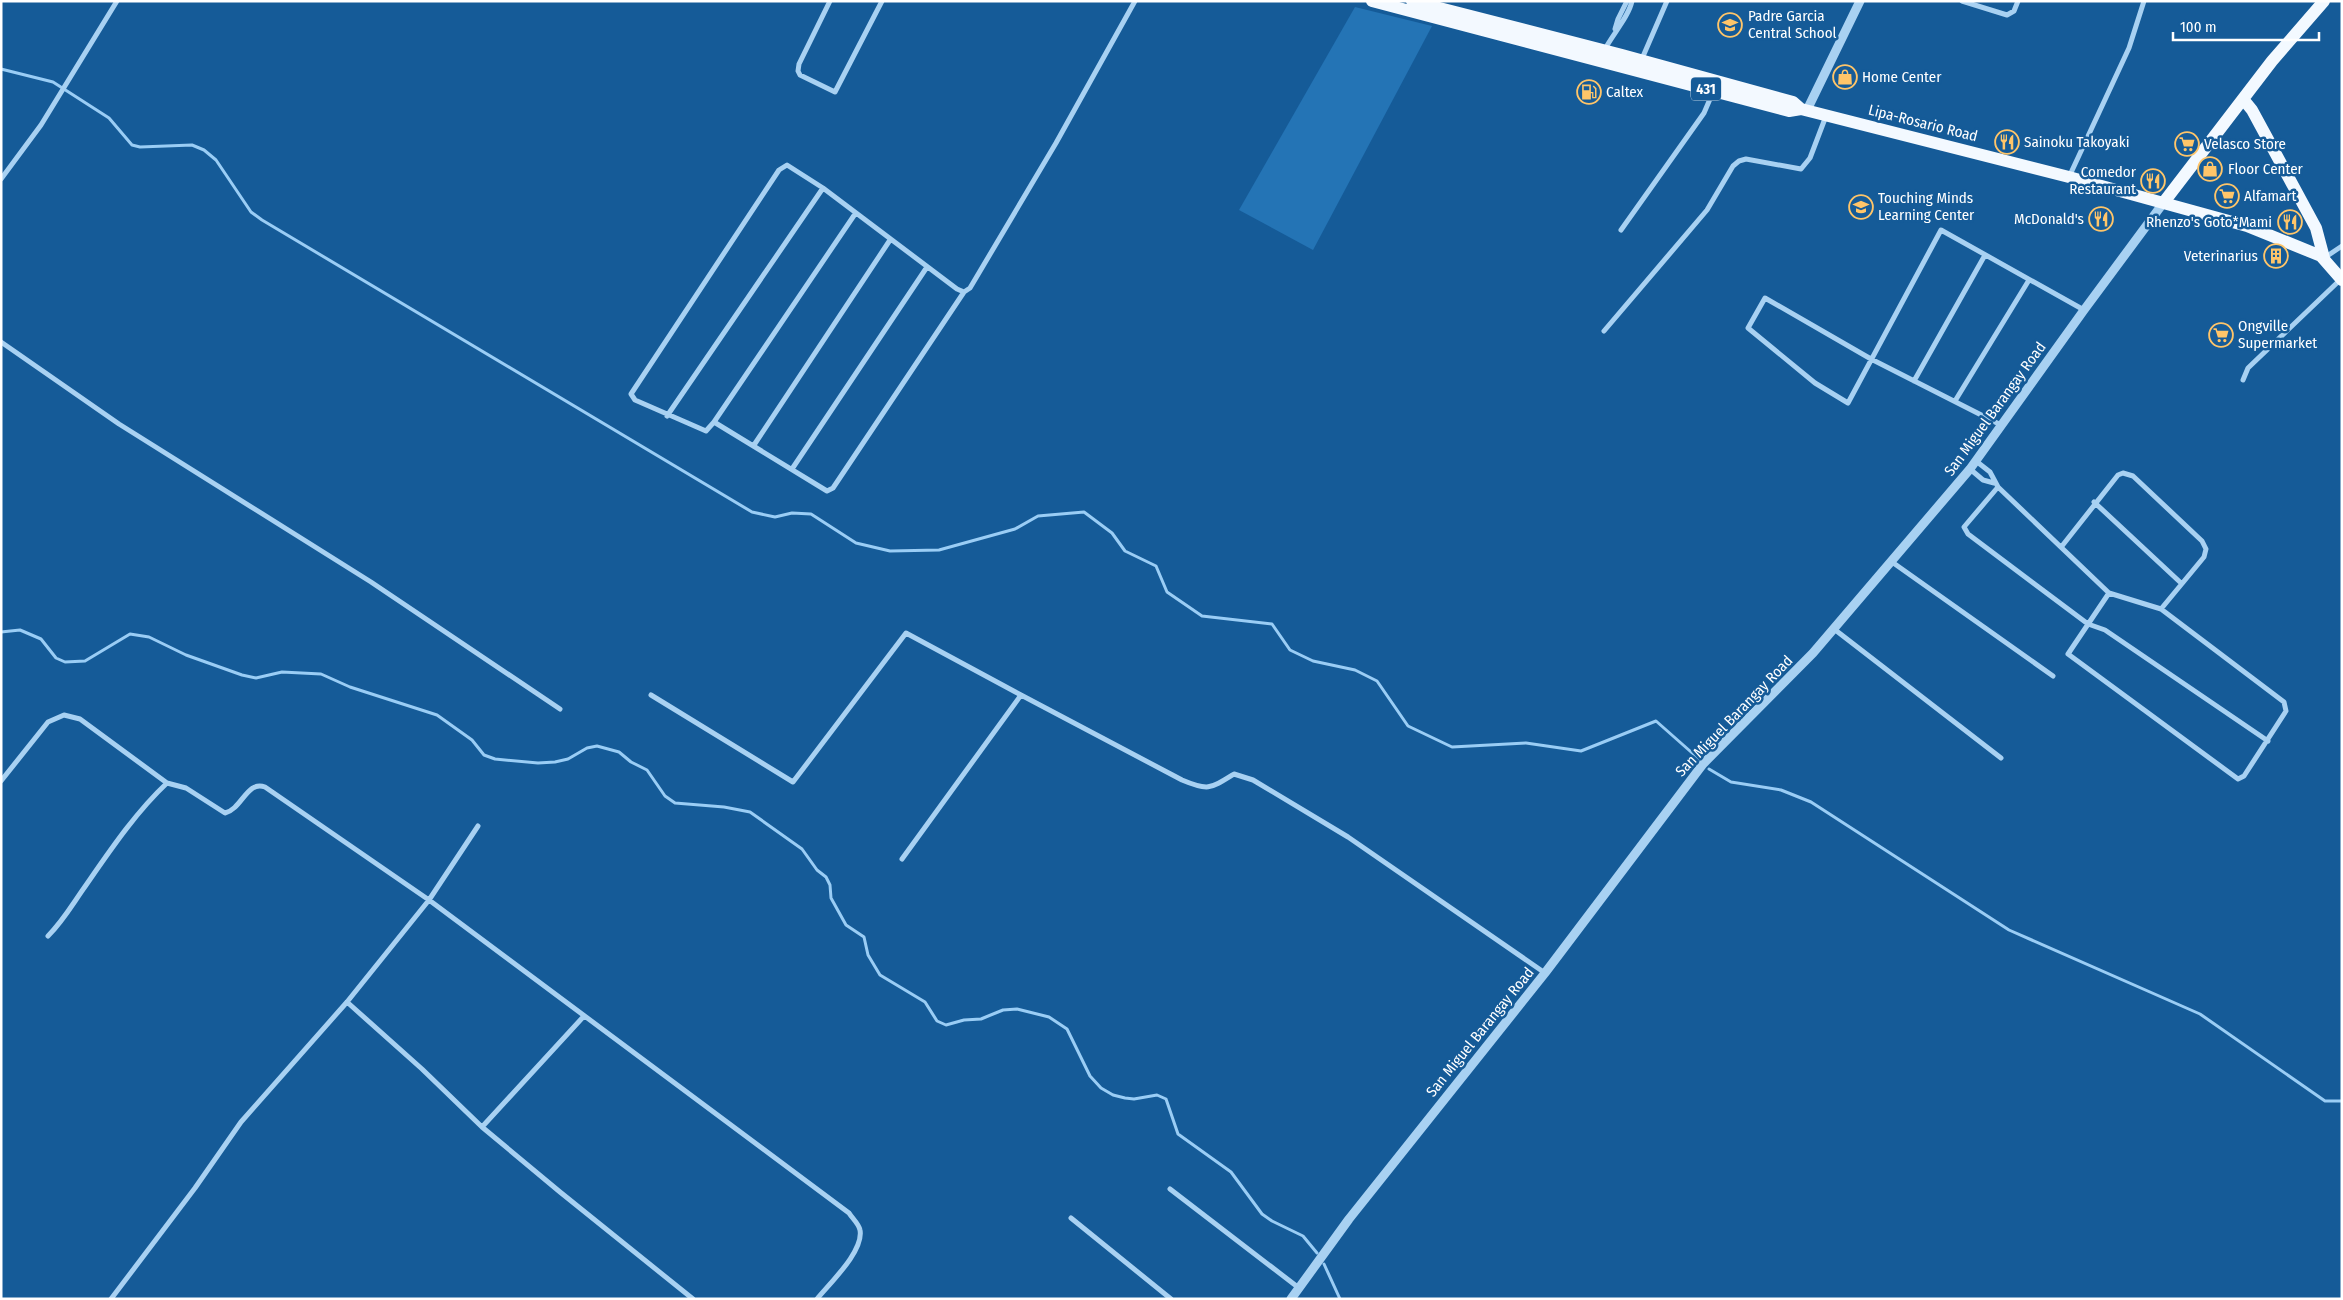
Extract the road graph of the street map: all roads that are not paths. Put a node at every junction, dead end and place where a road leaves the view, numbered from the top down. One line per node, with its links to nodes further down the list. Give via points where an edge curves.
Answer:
1 (117, 1): 23 (street, via 41,125)
2 (830, 1): 3 (street, via 798,71 835,92)
3 (882, 1)
4 (1135, 1): 35 (street, via 1056,143 970,288)
5 (1372, 1): 16 (main road, Lipa-Rosario Road)
6 (1412, 1): 16 (main road, Lipa-Rosario Road)
7 (1627, 1): 15 (street)
8 (1632, 1): 15 (street, via 1623,22)
9 (1666, 1): 17 (street)
10 (1860, 1): 20 (street)
11 (1962, 1): 12 (street, via 2007,15 2014,11)
12 (2018, 1)
13 (2144, 1): 22 (street, via 2126,56)
14 (2324, 1): 19 (main road)
15 (1615, 30): 16 (street)
16 (1602, 56): 17 (main road, Lipa-Rosario Road)
17 (1640, 66): 18 (main road, Lipa-Rosario Road / 431)
18 (1715, 87): 20 (main road, Lipa-Rosario Road / 431, via 1790,111); 27 (street, via 1704,113)
19 (2242, 99): 25 (main road); 31 (main road, via 2252,110 2316,228)
20 (1804, 110): 21 (main road, Lipa-Rosario Road / 431)
21 (1826, 115): 22 (main road, Lipa-Rosario Road / 431); 37 (street, via 1810,158 1801,169 1746,159 1733,166 1707,210)
22 (2069, 177): 25 (main road, Lipa-Rosario Road / 431)
23 (1, 179)
24 (823, 188): 26 (street); 43 (street); 43 (street, via 787,165 779,170 631,394 634,400)
25 (2164, 202): 31 (main road, Lipa-Rosario Road, via 2261,231); 36 (street, San Miguel Barangay Road)
26 (855, 214): 28 (street); 44 (street)
27 (1621, 230)
28 (890, 240): 32 (street); 46 (street)
29 (2342, 246): 31 (street)
30 (1985, 255): 34 (street); 39 (street, via 1941,230); 41 (street)
31 (2324, 258): 33 (main road, Lipa-Rosario Road)
32 (927, 267): 35 (street); 48 (street)
33 (2341, 279): 40 (street, via 2248,368)
34 (2029, 280): 36 (street); 42 (street)
35 (964, 292): 48 (street, via 833,488 827,491)
36 (2084, 310): 45 (street, San Miguel Barangay Road)
37 (1604, 331)
38 (1, 342): 63 (street, via 119,424 370,582)
39 (1871, 359): 39 (street, via 1765,298 1748,328 1815,383 1848,403); 41 (street)
40 (2243, 380)
41 (1914, 381): 42 (street)
42 (1955, 401): 45 (street)
43 (667, 416): 44 (street, via 706,431)
44 (714, 422): 46 (street)
45 (2001, 424): 47 (street, San Miguel Barangay Road)
46 (754, 445): 48 (street)
47 (1976, 461): 49 (street, San Miguel Barangay Road); 50 (street, via 1990,472)
48 (792, 469)
49 (1970, 469): 50 (street, via 1983,480); 54 (street, San Miguel Barangay Road)
50 (1994, 483): 51 (street)
51 (1998, 487): 53 (street); 58 (street, via 1964,527 1968,534)
52 (2094, 502): 53 (street); 55 (street); 55 (street, via 2118,475 2134,476 2202,541 2206,549 2204,557)
53 (2062, 546): 56 (street)
54 (1892, 562): 59 (street, San Miguel Barangay Road); 60 (street)
55 (2182, 583): 57 (street)
56 (2109, 593): 57 (street); 58 (street)
57 (2161, 609): 64 (street, via 2284,702 2286,711)
58 (2088, 624): 64 (street, via 2105,630); 64 (street, via 2068,654 2072,659 2238,779 2244,776)
59 (1834, 629): 65 (street); 72 (street, San Miguel Barangay Road, via 1703,764)
60 (2053, 676)
61 (651, 695): 62 (street, via 794,782 906,633)
62 (1021, 696): 69 (street); 72 (street, via 1203,789 1234,774 1253,780 1348,837)
63 (560, 709)
64 (2268, 741)
65 (2001, 758)
66 (1, 781): 67 (street, via 48,722 64,714 80,719)
67 (167, 783): 70 (street, via 186,788 225,813 232,810 252,787 265,787); 71 (street, via 151,798 65,919)
68 (478, 826): 70 (street)
69 (902, 859)
70 (429, 900): 73 (street); 74 (street)
71 (48, 936)
72 (1545, 973): 78 (street, San Miguel Barangay Road, via 1367,1196)
73 (347, 1002): 75 (street); 79 (street, via 241,1122)
74 (584, 1016): 75 (street); 81 (street, via 849,1213 860,1228 860,1241)
75 (482, 1126): 80 (street)
76 (1170, 1189): 78 (street)
77 (1071, 1218): 82 (street)
78 (1299, 1288): 83 (street, San Miguel Barangay Road)
79 (111, 1299)
80 (693, 1299)
81 (817, 1299)
82 (1172, 1299)
83 (1291, 1299)

